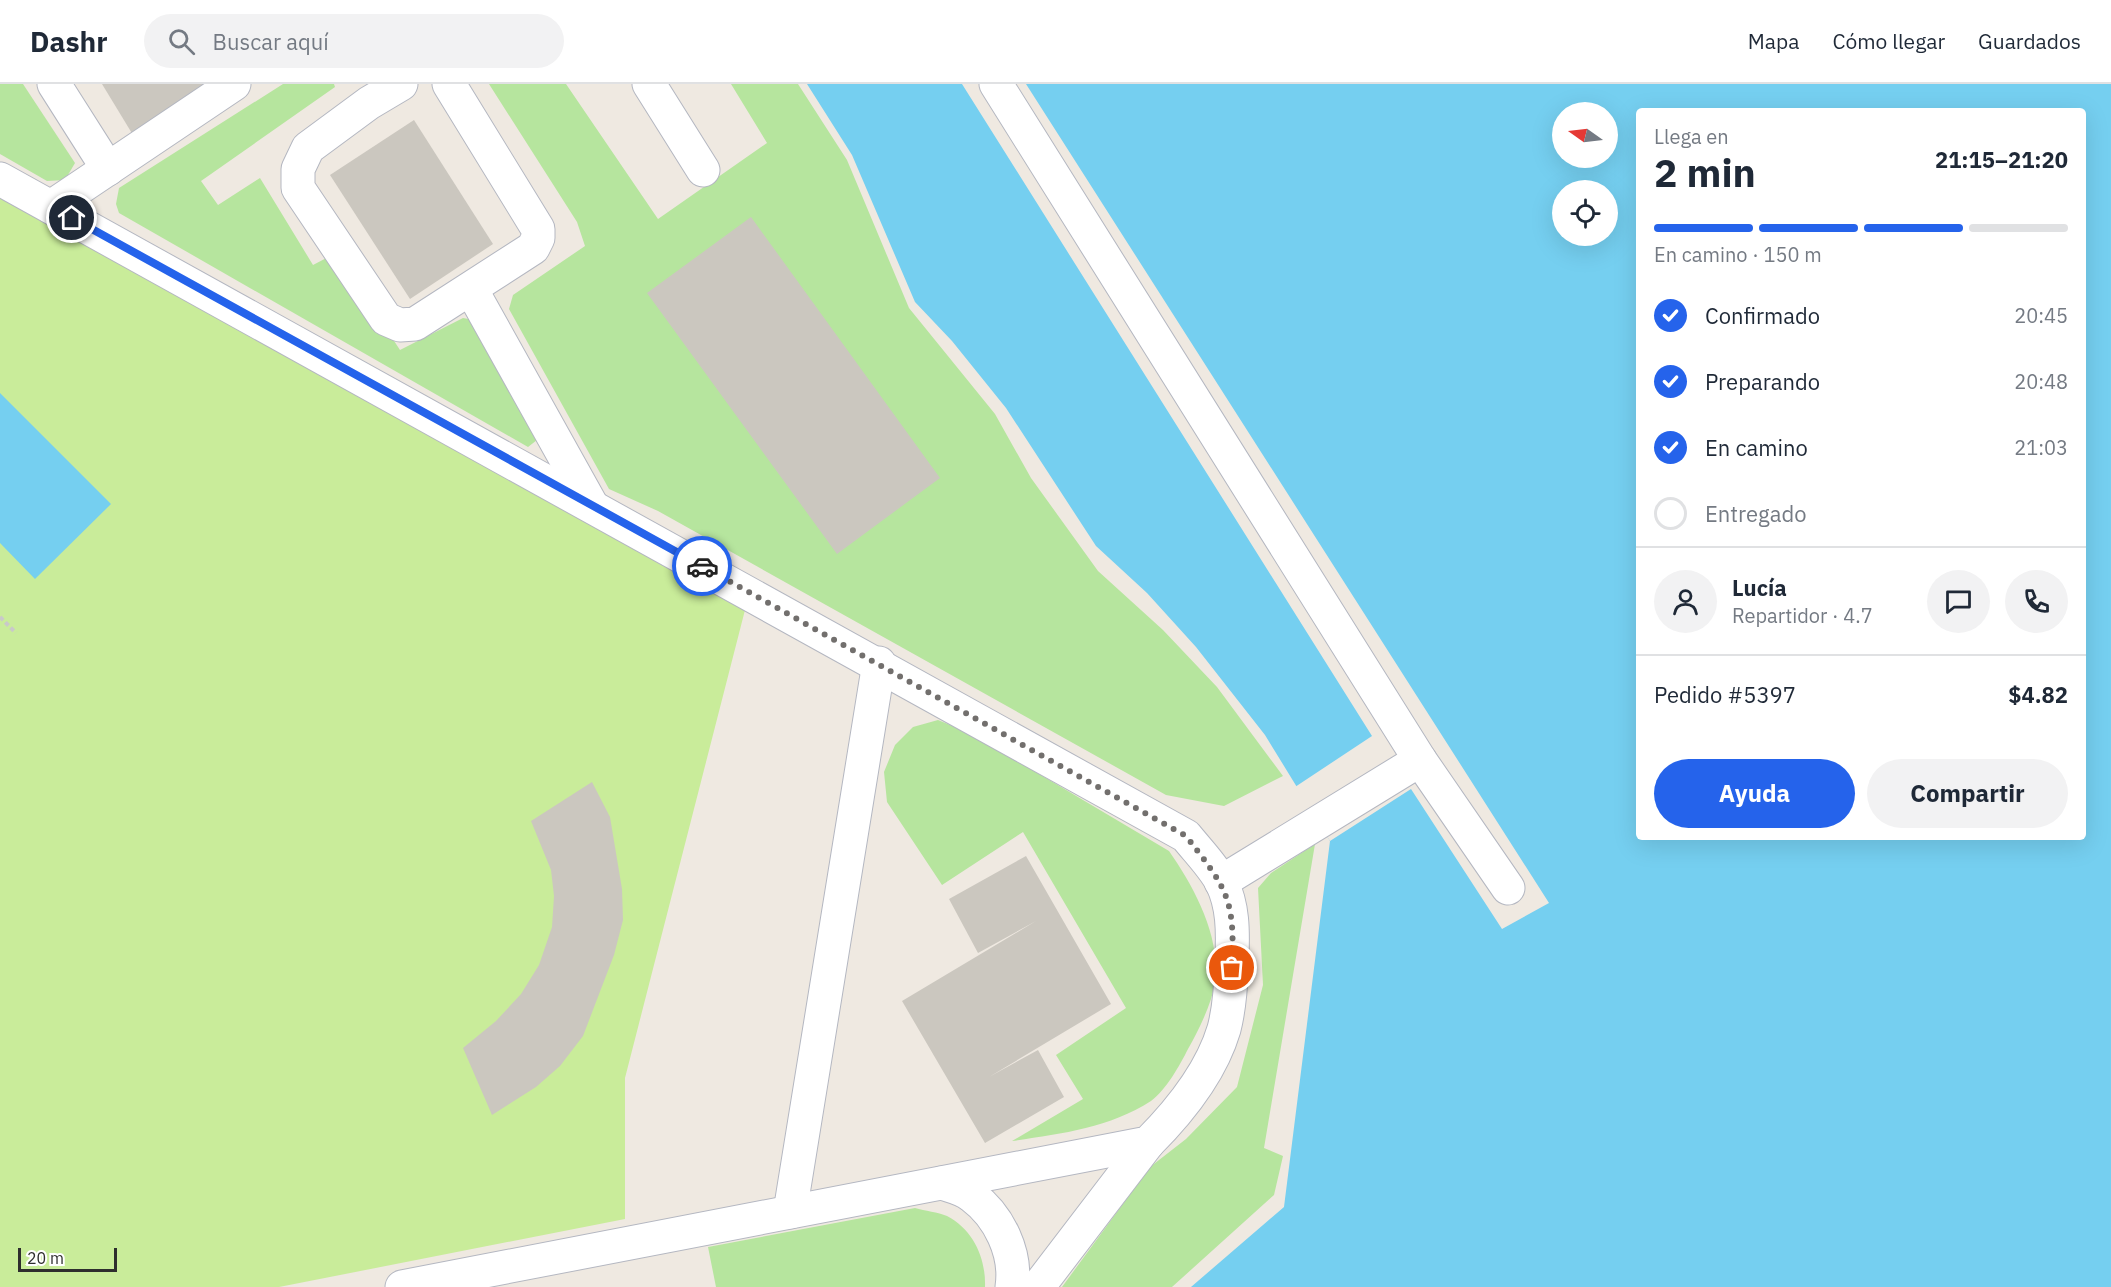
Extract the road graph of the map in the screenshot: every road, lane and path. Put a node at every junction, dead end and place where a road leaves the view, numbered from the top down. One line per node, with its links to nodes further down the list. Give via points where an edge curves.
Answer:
1 (54, 84): 8 (lane)
2 (234, 84): 8 (lane)
3 (401, 84): 7 (lane)
4 (449, 84): 12 (lane, via 538,229 533,248)
5 (650, 84): 9 (lane)
6 (996, 84): 17 (lane)
7 (363, 94): 12 (lane, via 308,148 298,169 298,188 386,319 400,325 415,324)
8 (108, 169): 11 (lane)
9 (703, 170)
10 (0, 179): 11 (lane)
11 (51, 207): 13 (lane)
12 (471, 289): 13 (lane)
13 (592, 506): 16 (lane)
14 (0, 617): 15 (path)
15 (16, 633)
16 (879, 663): 18 (lane, via 1186,836); 22 (lane)
17 (1420, 760): 18 (lane); 19 (lane)
18 (1221, 882): 20 (lane, via 1230,906 1233,935 1224,1029 1203,1075 1172,1119)
19 (1508, 888)
20 (1148, 1143): 21 (lane); 25 (lane)
21 (942, 1183): 22 (lane); 24 (lane, via 971,1194 988,1211 1003,1234 1011,1258)
22 (790, 1212): 23 (lane)
23 (402, 1287)
24 (1012, 1287)
25 (1038, 1287)

